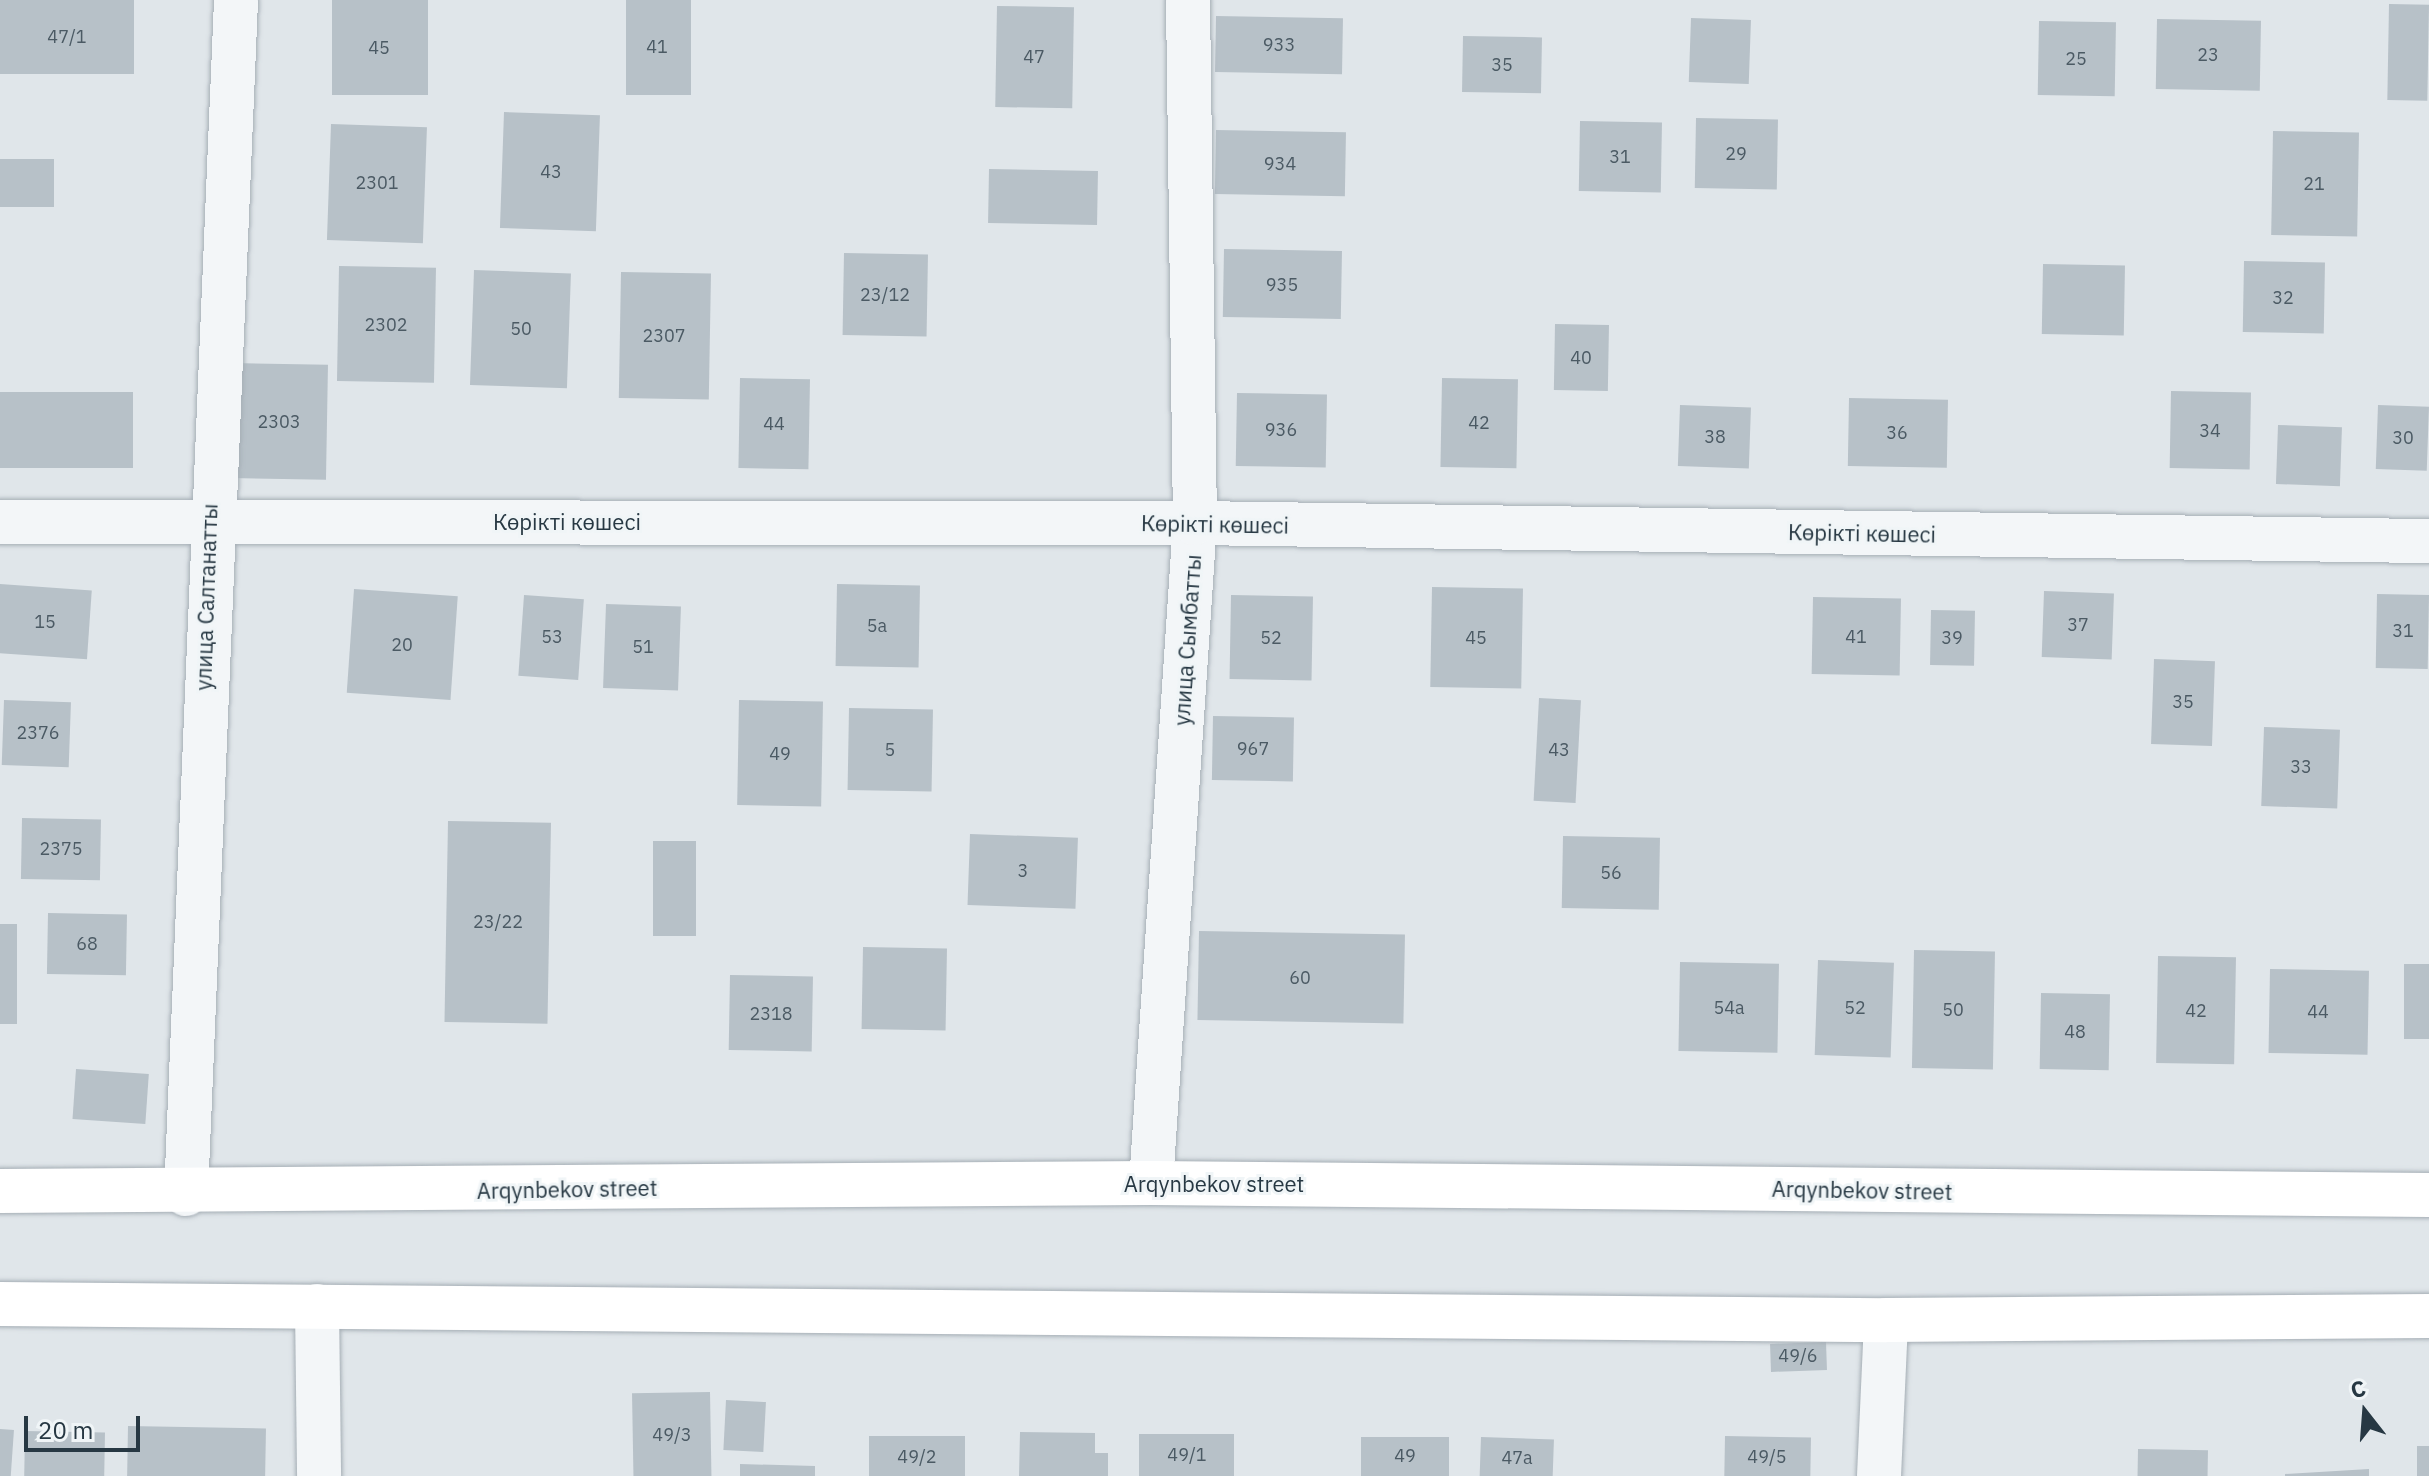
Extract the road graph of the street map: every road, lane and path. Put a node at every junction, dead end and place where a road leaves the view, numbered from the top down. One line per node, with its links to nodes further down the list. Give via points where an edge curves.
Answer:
1 (236, 0): 4 (street, улица Салтанатты)
2 (1188, 0): 5 (street, улица Сымбатты)
3 (0, 522): 4 (street, Көрікті көшесі)
4 (209, 522): 5 (street, Көрікті көшесі); 9 (street, улица Салтанатты)
5 (1195, 523): 6 (street, Көрікті көшесі); 7 (street, улица Сымбатты)
6 (2429, 541)
7 (1151, 1183): 9 (main road, Arqynbekov street); 10 (main road, Arqynbekov street)
8 (0, 1191): 9 (main road, Arqynbekov street)
9 (186, 1194)
10 (2429, 1195)
11 (0, 1304): 12 (main road)
12 (317, 1306): 14 (main road); 15 (street)
13 (2429, 1316): 14 (main road)
14 (1886, 1320): 16 (street)
15 (319, 1476)
16 (1879, 1476)

